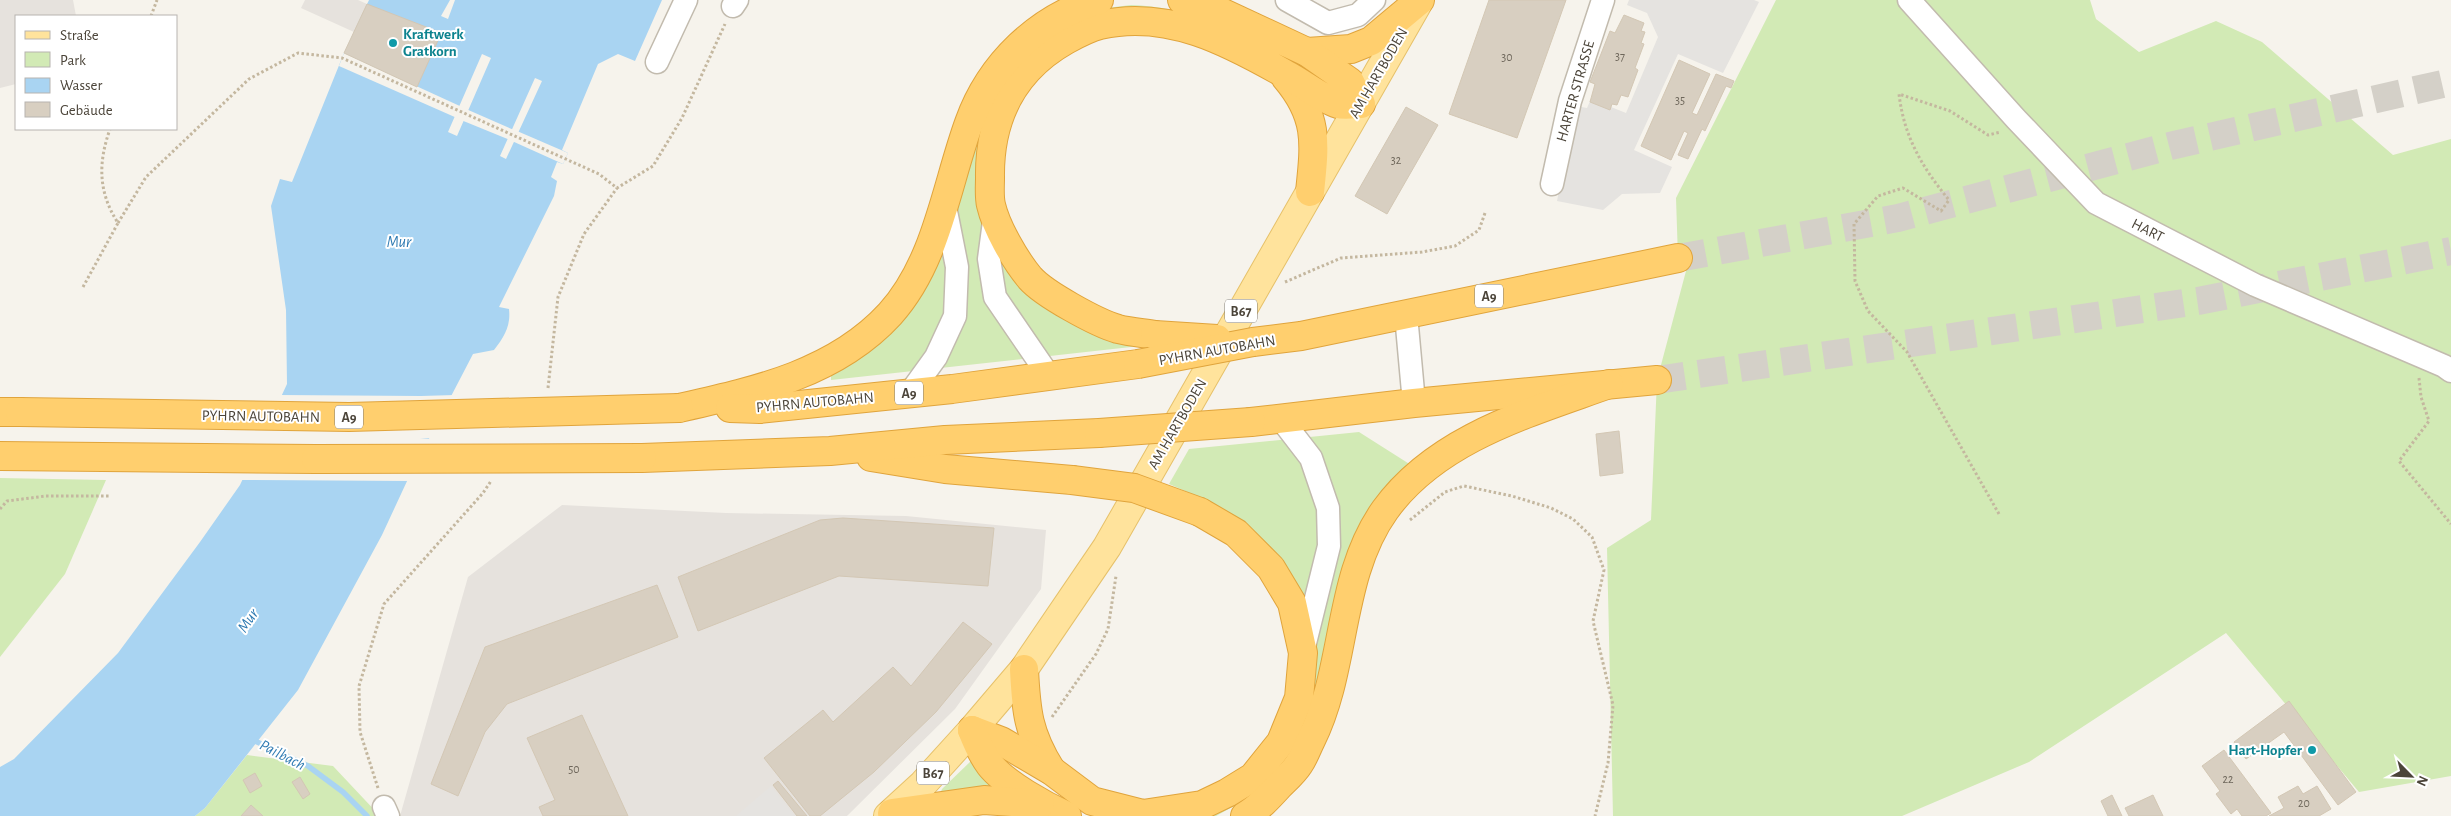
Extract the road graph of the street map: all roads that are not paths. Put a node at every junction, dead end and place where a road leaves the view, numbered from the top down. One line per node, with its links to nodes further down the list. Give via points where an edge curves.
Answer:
1 (686, 0): 10 (street)
2 (1099, 0): 15 (highway, via 1045,24 1020,44 1002,65 982,94 969,122)
3 (1182, 0): 9 (highway, via 1221,12)
4 (1286, 0): 5 (street, via 1328,23 1358,15)
5 (1374, 0)
6 (1420, 0): 9 (highway, via 1371,41 1351,49); 12 (main road, AM HARTBODEN / B67)
7 (1603, 0): 13 (street, HARTER STRASSE, via 1570,100)
8 (1910, 0): 20 (street, HART, via 2096,203 2254,285)
9 (1307, 52): 12 (highway, via 1350,82)
10 (657, 62)
11 (1278, 70): 12 (highway, via 1338,104); 14 (highway, via 1300,95 1307,109 1314,138); 16 (highway, via 1212,36 1171,22 1125,20 1080,33 1047,51 1009,94 998,121 990,158 990,204)
12 (1361, 104): 14 (main road, AM HARTBODEN / B67)
13 (1552, 184)
14 (1310, 192): 32 (main road, AM HARTBODEN / B67, via 1107,547)
15 (944, 206): 24 (street, via 957,267 955,316 936,357); 26 (highway, via 924,260 908,287 890,313 864,338 835,359 758,391)
16 (995, 214): 19 (highway, bridge, via 1008,245 1031,278 1071,307 1117,329); 21 (street, via 989,259 995,297)
17 (1678, 258): 18 (highway, PYHRN AUTOBAHN / A9)
18 (1406, 315): 19 (highway, PYHRN AUTOBAHN / A9); 25 (street)
19 (1253, 342): 21 (highway, PYHRN AUTOBAHN / A9, bridge, via 1138,364)
20 (2448, 369)
21 (1049, 376): 24 (highway, PYHRN AUTOBAHN / A9)
22 (1657, 380): 23 (highway)
23 (1609, 384): 25 (highway); 38 (highway, via 1523,415 1446,452 1412,479 1385,510 1356,573 1330,690 1318,726 1300,764)
24 (910, 393): 26 (highway, PYHRN AUTOBAHN / A9, via 760,409)
25 (1414, 403): 28 (highway)
26 (679, 408): 27 (highway, PYHRN AUTOBAHN / A9, bridge, via 349,417)
27 (10, 412)
28 (1281, 419): 29 (highway, bridge, via 1099,433 945,440); 31 (street, via 1311,458 1328,508 1329,546)
29 (830, 451): 30 (highway, bridge, via 642,458 384,460); 31 (highway, bridge, via 945,469 1134,488 1200,512 1236,533 1271,568 1292,603)
30 (0, 456)
31 (1302, 651): 34 (highway, via 1299,698 1281,742 1253,777 1227,793 1202,805 1143,814 1092,800)
32 (1024, 669): 33 (main road, AM HARTBODEN / B67); 34 (highway, via 1028,722 1037,748)
33 (972, 730): 34 (highway, via 1001,742); 35 (highway, via 981,752 992,767); 36 (main road, AM HARTBODEN / B67, via 923,784)
34 (1052, 772)
35 (1040, 804): 36 (highway, via 984,800); 37 (highway)
36 (890, 814)
37 (1067, 816)
38 (1245, 816)

